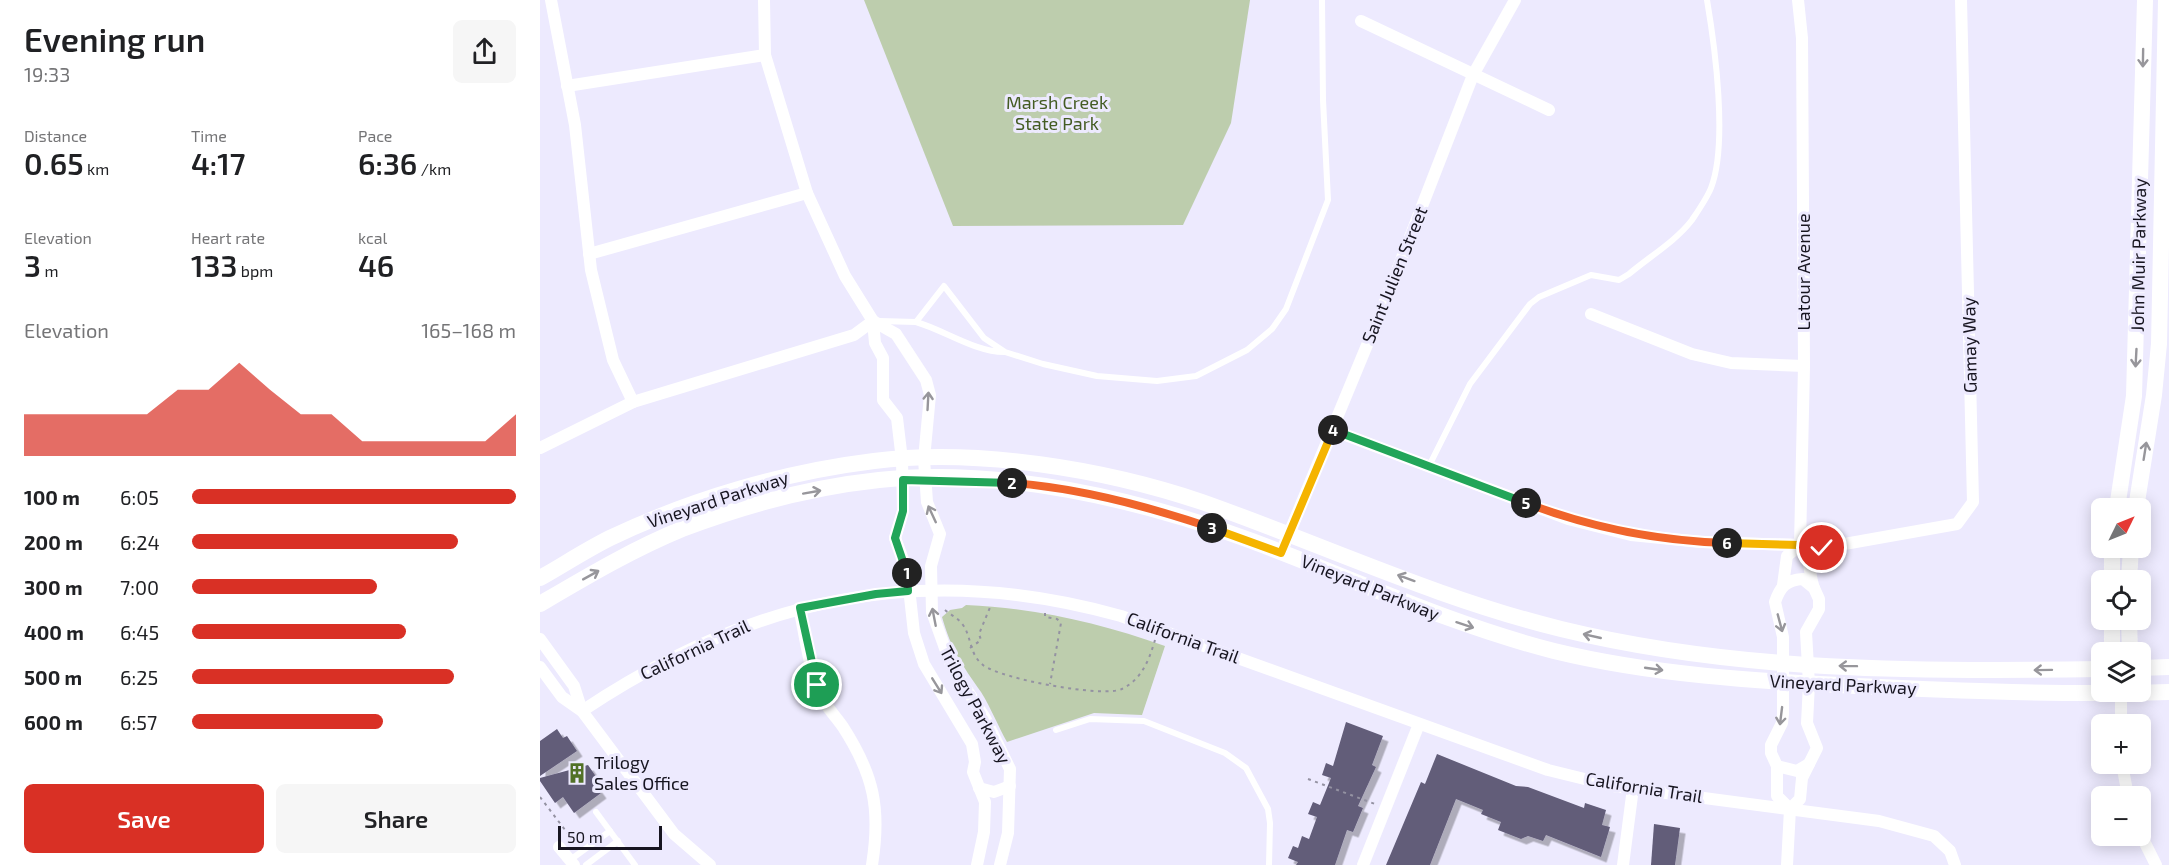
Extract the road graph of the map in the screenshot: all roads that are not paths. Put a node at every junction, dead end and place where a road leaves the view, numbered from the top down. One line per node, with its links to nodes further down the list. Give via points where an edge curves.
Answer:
1 (551, 0): 13 (street)
2 (764, 0): 11 (street)
3 (1322, 0): 20 (lane, via 1328,200 1286,309 1272,329 1216,368 1196,376 1157,381 1097,376)
4 (1515, 0): 12 (street, Saint Julien Street)
5 (1707, 0): 27 (lane, via 1715,51 1717,146 1710,189 1691,221 1619,280 1591,275 1530,304 1470,384)
6 (1798, 0): 21 (street, Latour Avenue, via 1802,47)
7 (1961, 0): 33 (street, Gamay Way, via 1973,502 1957,524 1942,529 1822,548)
8 (2145, 0): 30 (street, John Muir Parkway, one-way to 30, via 2134,396)
9 (2166, 0): 31 (street, John Muir Parkway, one-way to 9, via 2159,344)
10 (1361, 21): 12 (street)
11 (765, 55): 13 (street); 15 (street)
12 (1473, 75): 14 (street); 23 (street, Saint Julien Street)
13 (567, 86): 16 (street)
14 (1549, 110)
15 (807, 193): 16 (street); 18 (street, via 845,276)
16 (589, 254): 22 (street, via 614,360)
17 (1591, 314): 21 (street, via 1692,354 1731,363)
18 (873, 321): 19 (lane); 22 (street, via 854,334); 25 (street, Trilogy Parkway, via 875,343 884,358 883,400 897,418); 26 (street, Trilogy Parkway, one-way to 18, via 930,395 926,380 896,334)
19 (916, 322): 20 (lane, via 992,352); 20 (lane, via 944,286 984,338)
20 (1005, 352)
21 (1804, 366): 33 (street, Latour Avenue)
22 (633, 402): 24 (street)
23 (1332, 430): 27 (street, Gamay Way); 32 (street, Saint Julien Street)
24 (540, 448)
25 (902, 459): 26 (street, Vineyard Parkway); 29 (street, Trilogy Parkway); 35 (street, Vineyard Parkway, via 774,479 672,512 608,539)
26 (924, 459): 28 (street, Trilogy Parkway); 32 (street, Vineyard Parkway, via 1067,468 1137,483)
27 (1429, 466): 33 (street, Gamay Way, via 1568,519 1631,535)
28 (926, 479): 29 (street, Vineyard Parkway); 34 (street, Vineyard Parkway, via 1056,486 1190,520); 38 (street, Trilogy Parkway, one-way to 28, via 931,566 940,534 928,508)
29 (903, 480): 39 (street, Trilogy Parkway, via 903,511 895,538 907,570); 40 (street, Vineyard Parkway, one-way to 29, via 620,558 682,530 779,498 880,480)
30 (2119, 498)
31 (2138, 498)
32 (1288, 534): 34 (street, Saint Julien Street); 43 (street, Vineyard Parkway, one-way to 32, via 1639,645 1550,626 1505,614)
33 (1800, 545): 36 (street, via 1787,555); 37 (street, Latour Avenue, via 1809,558)
34 (1281, 553): 50 (street, Vineyard Parkway, one-way to 50, via 1412,606 1556,651 1680,673)
35 (540, 578)
36 (1783, 585): 37 (street, via 1803,579); 43 (street, one-way to 43, via 1774,602 1783,637)
37 (1814, 588): 45 (street, Latour Avenue, via 1820,604 1806,632)
38 (932, 590): 39 (street, California Trail); 56 (street, California Trail, via 992,591 1048,598 1121,616); 60 (street, Trilogy Parkway, one-way to 38, via 1007,760 946,655 932,612)
39 (908, 591): 41 (street, California Trail); 61 (street, Trilogy Parkway, one-way to 61, via 914,633 924,664 972,744 973,772)
40 (540, 604)
41 (800, 608): 55 (street, California Trail, via 718,636 661,663); 73 (street, via 824,702 858,751 869,775 876,801)
42 (540, 639): 44 (street)
43 (1782, 662): 45 (street, Vineyard Parkway); 50 (street)
44 (559, 665): 49 (lane); 55 (street, via 574,686)
45 (1809, 665): 48 (street, Vineyard Parkway, one-way to 45); 51 (street, Latour Avenue)
46 (2151, 668): 47 (street)
47 (2169, 668)
48 (2091, 669)
49 (543, 671): 55 (street, via 562,697)
50 (1781, 682): 51 (street, Vineyard Parkway); 59 (street, one-way to 59, via 1782,723 1771,745)
51 (1809, 684): 54 (street, Vineyard Parkway, via 2009,694); 58 (street, Latour Avenue, via 1807,723 1816,748)
52 (2151, 692): 53 (street, Vineyard Parkway)
53 (2169, 692)
54 (2091, 693)
55 (582, 711): 72 (street, via 674,834)
56 (1419, 724): 62 (street, California Trail, via 1548,770); 77 (street)
57 (1056, 730): 76 (lane, via 1090,719 1144,721 1225,753 1246,768 1268,809)
58 (1810, 764): 59 (street, via 1797,771); 63 (street, Latour Avenue, via 1802,778 1800,799)
59 (1777, 766): 63 (street, via 1777,796)
60 (1010, 786): 61 (street, Trilogy Parkway, via 994,792); 75 (street, Trilogy Parkway, via 1008,833)
61 (979, 788): 74 (street, Trilogy Parkway, via 986,811)
62 (1633, 788): 63 (street, California Trail); 78 (street)
63 (1790, 809): 79 (street); 80 (street, California Trail, via 1879,821 1934,836 1950,851)
64 (596, 812): 65 (lane)
65 (610, 831): 66 (lane); 69 (lane)
66 (618, 841): 70 (lane); 71 (lane)
67 (2147, 846): 81 (street)
68 (559, 847): 69 (street)
69 (572, 863)
70 (586, 865)
71 (635, 865)
72 (710, 865)
73 (872, 865)
74 (977, 865)
75 (1000, 865)
76 (1269, 865)
77 (1363, 865)
78 (1623, 865)
79 (1787, 865)
80 (1955, 865)
81 (2156, 865)

